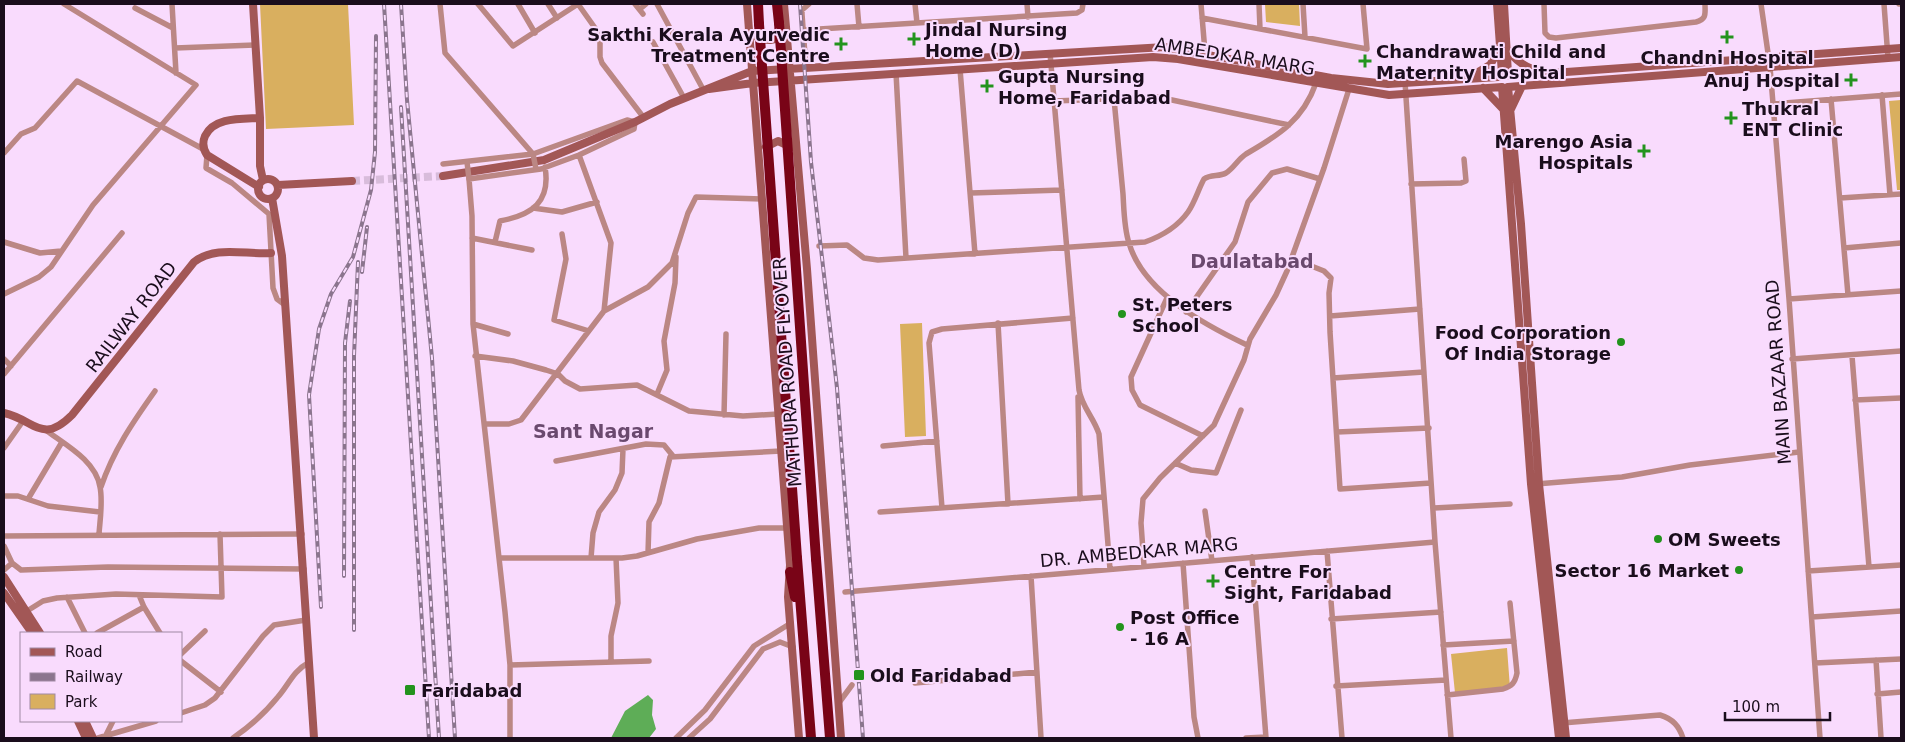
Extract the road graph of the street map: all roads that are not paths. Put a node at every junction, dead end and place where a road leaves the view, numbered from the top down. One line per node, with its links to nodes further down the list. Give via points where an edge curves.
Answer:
1 (64, 4): 62 (street)
2 (172, 4): 37 (street)
3 (252, 4): 45 (street)
4 (440, 4): 94 (street, via 445,53)
5 (478, 4): 42 (street, via 513,46)
6 (518, 4): 42 (street)
7 (548, 4): 33 (street)
8 (578, 4): 33 (street); 86 (street, via 600,35 602,62)
9 (646, 4): 31 (street)
10 (657, 4): 75 (street)
11 (748, 4): 40 (street)
12 (758, 4): 246 (highway, MATHURA ROAD FLYOVER, bridge)
13 (777, 4): 286 (highway, MATHURA ROAD FLYOVER, bridge)
14 (786, 4): 38 (street); 58 (street)
15 (809, 4): 41 (street, via 802,10)
16 (857, 4): 36 (street)
17 (915, 4): 35 (street)
18 (1027, 4): 32 (street)
19 (1083, 4): 32 (street, via 1082,10 1077,12)
20 (1202, 4): 34 (street)
21 (1259, 4): 39 (street)
22 (1303, 4): 43 (street)
23 (1363, 4): 43 (street, via 1367,49)
24 (1497, 4): 48 (street)
25 (1504, 4): 48 (street)
26 (1544, 4): 27 (street, via 1545,32 1556,38 1696,22 1706,17)
27 (1705, 4)
28 (1761, 4): 53 (street, MAIN BAZAAR ROAD)
29 (1884, 4): 49 (street)
30 (134, 8): 37 (street)
31 (639, 9)
32 (1028, 17): 35 (street)
33 (557, 18): 42 (street)
34 (1202, 18): 39 (street); 51 (street)
35 (917, 23): 36 (street)
36 (858, 27): 41 (street)
37 (173, 28): 46 (street)
38 (786, 28): 40 (street, via 782,36 765,41); 58 (street)
39 (1260, 29): 43 (street)
40 (749, 30): 61 (street)
41 (803, 30): 59 (street)
42 (536, 33)
43 (1305, 38)
44 (653, 42): 79 (street)
45 (255, 45): 46 (street); 85 (street)
46 (174, 48): 62 (street)
47 (1901, 48): 49 (street, AMBEDKAR MARG)
48 (1503, 49): 64 (street, via 1524,66); 65 (street); 66 (street, via 1490,65)
49 (1888, 49): 53 (street, AMBEDKAR MARG); 54 (street)
50 (1050, 53): 51 (street, AMBEDKAR MARG, via 1165,47); 55 (street); 59 (street, AMBEDKAR MARG)
51 (1205, 54): 56 (street); 68 (street, AMBEDKAR MARG, via 1331,78 1388,84)
52 (1901, 57): 54 (street, AMBEDKAR MARG)
53 (1769, 58): 57 (street, MAIN BAZAAR ROAD); 64 (street, AMBEDKAR MARG)
54 (1888, 58): 57 (street, AMBEDKAR MARG)
55 (1051, 63): 56 (street, AMBEDKAR MARG, via 1153,57); 60 (street, AMBEDKAR MARG); 82 (street)
56 (1206, 64): 70 (street, AMBEDKAR MARG)
57 (1770, 67): 71 (street, AMBEDKAR MARG); 83 (street, MAIN BAZAAR ROAD)
58 (791, 69): 59 (street, AMBEDKAR MARG); 61 (street, AMBEDKAR MARG); 67 (street)
59 (806, 69)
60 (960, 69): 63 (street, AMBEDKAR MARG); 109 (street)
61 (752, 71): 69 (street); 75 (street, AMBEDKAR MARG)
62 (176, 73): 88 (street, via 196,85)
63 (896, 73): 67 (street, AMBEDKAR MARG); 132 (street)
64 (1552, 74): 65 (street, AMBEDKAR MARG)
65 (1505, 75): 66 (street, AMBEDKAR MARG); 72 (street, via 1512,82); 72 (street, via 1498,83)
66 (1466, 79): 68 (street, AMBEDKAR MARG)
67 (791, 81): 69 (street, AMBEDKAR MARG); 90 (street)
68 (1405, 82): 76 (street)
69 (753, 83): 75 (street, AMBEDKAR MARG); 92 (street)
70 (1316, 83): 74 (street, AMBEDKAR MARG); 89 (street, via 1309,102)
71 (1522, 86): 72 (street, AMBEDKAR MARG); 84 (street)
72 (1505, 87): 73 (street, AMBEDKAR MARG); 84 (street)
73 (1483, 88): 76 (street, AMBEDKAR MARG); 84 (street)
74 (1349, 89): 76 (street, AMBEDKAR MARG, via 1389,95); 103 (street)
75 (707, 90): 79 (street)
76 (1405, 93): 106 (street)
77 (1901, 94): 78 (street)
78 (1882, 95): 81 (street); 111 (street)
79 (684, 98): 86 (street)
80 (1114, 99): 82 (street); 89 (street, via 1158,97); 122 (street)
81 (1832, 99): 83 (street); 113 (street)
82 (1054, 101): 108 (street)
83 (1773, 104): 138 (street, MAIN BAZAAR ROAD)
84 (1507, 111): 187 (street, via 1521,224)
85 (260, 118): 91 (street, via 216,124 209,128 204,140); 105 (street)
86 (644, 118): 87 (street)
87 (634, 122): 94 (street, via 627,120); 95 (street, via 634,128 628,132); 101 (street, via 544,160)
88 (162, 125): 91 (street); 93 (street, via 77,81 35,128 21,134); 128 (street, via 98,198)
89 (1289, 125): 122 (street, via 1245,154 1228,172 1204,179 1188,211 1168,230 1145,242)
90 (797, 150): 92 (street, via 778,141); 268 (street)
91 (205, 152): 105 (street); 129 (street, via 206,168 232,183 269,214)
92 (758, 152): 114 (street)
93 (4, 153)
94 (533, 154): 97 (street); 100 (street, bridge)
95 (578, 155): 99 (street); 115 (street)
96 (1464, 159): 106 (street, via 1466,180 1462,183)
97 (467, 162): 98 (street); 102 (street, bridge)
98 (442, 164)
99 (545, 167): 100 (street); 116 (street, via 548,183 545,194)
100 (536, 169): 102 (street)
101 (443, 176)
102 (469, 178): 119 (street)
103 (1320, 179): 133 (street); 142 (street, via 1287,169 1272,173 1264,180 1245,209 1235,242)
104 (352, 180): 107 (street)
105 (261, 184): 107 (street, via 271,179); 112 (street, via 261,196)
106 (1411, 184): 140 (street)
107 (278, 185): 112 (street, via 278,191)
108 (1062, 190): 109 (street); 125 (street)
109 (971, 193): 131 (street)
110 (1901, 194): 111 (street)
111 (1890, 195): 113 (street)
112 (272, 198): 139 (street)
113 (1840, 198): 126 (street)
114 (762, 199): 130 (street, via 696,197); 168 (street)
115 (596, 202): 116 (street, via 562,212); 141 (street, via 611,243)
116 (533, 208): 121 (street, via 500,221)
117 (122, 233): 156 (street)
118 (562, 234): 147 (street, via 566,259 554,320)
119 (472, 238): 121 (street); 146 (street)
120 (4, 242): 128 (street, via 40,253)
121 (495, 242): 127 (street)
122 (1129, 244): 125 (street); 137 (street, via 1136,260)
123 (1901, 244): 126 (street)
124 (819, 246): 132 (street, via 848,244 869,260)
125 (1067, 248): 131 (street); 144 (street)
126 (1844, 248): 136 (street)
127 (532, 250)
128 (61, 251): 135 (street, via 40,277)
129 (271, 253): 139 (street, via 274,293); 173 (street, RAILWAY ROAD, via 222,252 194,262 72,415 56,429)
130 (676, 254): 141 (street, via 655,281); 163 (street, via 675,283 664,342 667,370)
131 (976, 254): 132 (street)
132 (906, 258)
133 (1291, 258): 143 (street, via 1330,276); 150 (street, via 1276,295)
134 (1901, 291): 136 (street)
135 (4, 294)
136 (1848, 295): 138 (street)
137 (1168, 298): 142 (street); 175 (street, via 1131,377 1132,390 1145,408)
138 (1789, 299): 155 (street, MAIN BAZAAR ROAD)
139 (286, 305): 203 (street)
140 (1420, 309): 143 (street); 157 (street)
141 (604, 311): 147 (street)
142 (1186, 312): 150 (street)
143 (1330, 316): 160 (street)
144 (1073, 318): 145 (street); 161 (street)
145 (998, 323): 176 (street, via 936,330 930,336); 193 (street)
146 (473, 324): 148 (street); 152 (street)
147 (589, 331): 159 (street)
148 (508, 334)
149 (726, 334): 169 (street)
150 (1247, 345): 175 (street, via 1244,360 1220,415)
151 (1901, 350): 153 (street)
152 (475, 356): 159 (street, via 513,361); 171 (street)
153 (1852, 356): 155 (street); 165 (street)
154 (4, 359): 156 (street)
155 (1792, 360): 182 (street, MAIN BAZAAR ROAD)
156 (11, 366): 158 (street)
157 (1424, 372): 160 (street); 172 (street)
158 (4, 374)
159 (558, 374): 163 (street, via 580,388 637,385); 171 (street, via 521,420 509,424)
160 (1333, 378): 174 (street)
161 (1079, 390): 190 (street, via 1081,402 1095,420 1099,434); 192 (street)
162 (156, 391): 188 (street, via 132,422 110,461)
163 (657, 394): 169 (street, via 689,411)
164 (1901, 398): 165 (street)
165 (1855, 400): 218 (street)
166 (1241, 410): 185 (street, via 1216,473 1200,472)
167 (4, 413): 170 (street)
168 (778, 414): 169 (street); 181 (street)
169 (724, 415)
170 (23, 421): 173 (street); 179 (street)
171 (485, 424): 210 (street)
172 (1429, 428): 174 (street); 186 (street)
173 (47, 431): 177 (street)
174 (1337, 432): 186 (street, via 1340,489)
175 (1203, 436): 185 (street)
176 (937, 441): 178 (street); 195 (street)
177 (62, 442): 188 (street, via 90,467); 191 (street)
178 (883, 446)
179 (4, 448)
180 (623, 449): 183 (street, via 658,444 664,445); 184 (street); 211 (street, via 622,473 599,512)
181 (780, 450): 183 (street); 200 (street)
182 (1799, 452): 187 (street, via 1622,477); 224 (street, MAIN BAZAAR ROAD)
183 (673, 456): 208 (street, via 668,460 659,503 649,522)
184 (556, 461)
185 (1175, 463): 217 (street, via 1143,499)
186 (1431, 483): 196 (street)
187 (1535, 484): 274 (street)
188 (101, 487): 198 (street)
189 (4, 496): 191 (street)
190 (1104, 497): 192 (street); 221 (street)
191 (28, 499): 198 (street, via 48,506)
192 (1080, 499): 193 (street)
193 (1008, 504): 195 (street)
194 (1510, 504): 196 (street)
195 (942, 508): 199 (street)
196 (1434, 508): 205 (street)
197 (1205, 511): 213 (street)
198 (100, 512): 201 (street)
199 (880, 512)
200 (787, 528): 208 (street, via 759,528 697,539); 223 (street)
201 (99, 534): 202 (street); 204 (street)
202 (220, 534): 203 (street); 219 (street)
203 (302, 534): 220 (street)
204 (4, 536)
205 (1435, 542): 207 (street, DR. AMBEDKAR MARG); 235 (street)
206 (4, 546): 214 (street)
207 (1327, 551): 209 (street, DR. AMBEDKAR MARG); 237 (street)
208 (648, 553): 212 (street)
209 (1252, 557): 213 (street, DR. AMBEDKAR MARG); 291 (street)
210 (500, 558): 211 (street); 258 (street)
211 (591, 558): 212 (street)
212 (616, 558): 254 (street, via 618,603 611,636)
213 (1212, 561): 215 (street, DR. AMBEDKAR MARG)
214 (12, 563): 219 (street, via 21,570 108,567); 222 (street)
215 (1183, 563): 217 (street, DR. AMBEDKAR MARG); 289 (street)
216 (1901, 565): 218 (street)
217 (1144, 566): 221 (street, DR. AMBEDKAR MARG)
218 (1869, 567): 224 (street)
219 (222, 569): 220 (street); 229 (street, via 222,597)
220 (304, 569): 238 (street)
221 (1110, 569): 225 (street, DR. AMBEDKAR MARG)
222 (4, 570)
223 (790, 572): 239 (street); 246 (highway)
224 (1808, 572): 236 (street, MAIN BAZAAR ROAD)
225 (1031, 576): 227 (street, DR. AMBEDKAR MARG); 259 (street)
226 (4, 577): 233 (street)
227 (845, 592)
228 (4, 593): 241 (street)
229 (139, 595): 230 (street); 232 (street)
230 (67, 597): 233 (street, via 43,601); 243 (street)
231 (1510, 603): 247 (street)
232 (144, 607): 244 (street); 245 (street)
233 (27, 611): 242 (street)
234 (1901, 611): 236 (street)
235 (1441, 612): 237 (street); 248 (street)
236 (1812, 617): 257 (street, MAIN BAZAAR ROAD)
237 (1332, 619): 263 (street)
238 (306, 620): 256 (street); 264 (street, via 274,625)
239 (791, 623): 249 (street); 282 (street, via 754,646 705,710)
240 (205, 631): 250 (street)
241 (31, 632)
242 (39, 632)
243 (84, 632)
244 (99, 632)
245 (159, 632)
246 (804, 635): 285 (highway)
247 (1514, 641): 248 (street); 267 (street, via 1517,673 1512,686)
248 (1444, 645): 260 (street)
249 (793, 647): 283 (street, via 780,642 763,649 710,719); 284 (street)
250 (182, 653)
251 (1901, 659): 252 (street)
252 (1876, 660): 257 (street); 266 (street)
253 (649, 661): 254 (street)
254 (611, 662): 258 (street)
255 (182, 663): 264 (street)
256 (308, 663): 279 (street, via 294,674 262,714); 280 (street)
257 (1815, 663): 297 (street, MAIN BAZAAR ROAD)
258 (510, 665): 281 (street)
259 (1037, 672): 261 (street); 288 (street)
260 (1446, 680): 263 (street); 267 (street)
261 (915, 683)
262 (852, 685): 268 (street)
263 (1336, 686): 292 (street)
264 (221, 692): 269 (street, via 204,705)
265 (1901, 692): 266 (street)
266 (1877, 694): 298 (street)
267 (1447, 695): 293 (street)
268 (838, 704): 287 (street)
269 (182, 713)
270 (78, 722): 276 (street)
271 (85, 722): 277 (street)
272 (113, 722): 275 (street)
273 (153, 722): 275 (street)
274 (1561, 723): 294 (street); 295 (street); 296 (street, via 1660,715 1675,723)
275 (106, 736): 278 (street)
276 (86, 738)
277 (93, 738)
278 (98, 738)
279 (233, 738)
280 (314, 738)
281 (510, 738)
282 (676, 738)
283 (689, 738)
284 (799, 738)
285 (812, 738)
286 (830, 738)
287 (841, 738)
288 (1040, 738)
289 (1198, 738)
290 (1246, 738): 291 (street)
291 (1266, 738)
292 (1342, 738)
293 (1451, 738)
294 (1559, 738)
295 (1566, 738)
296 (1683, 738)
297 (1820, 738)
298 (1881, 738)

